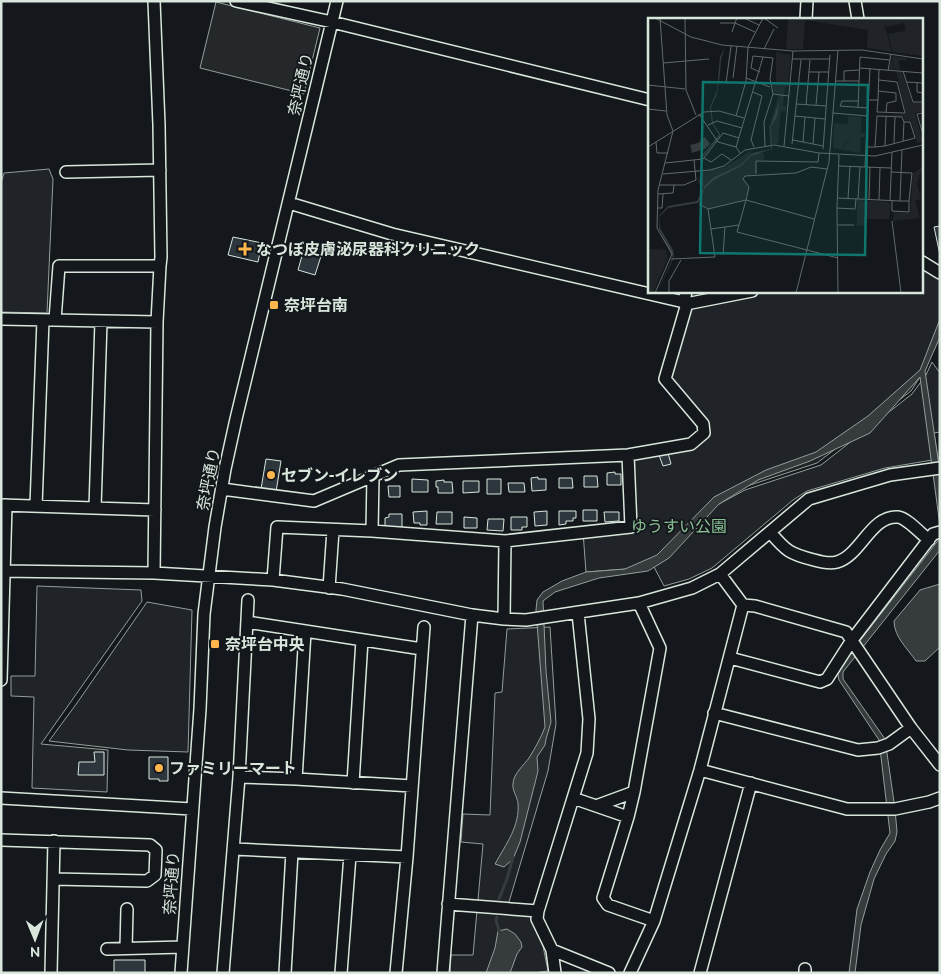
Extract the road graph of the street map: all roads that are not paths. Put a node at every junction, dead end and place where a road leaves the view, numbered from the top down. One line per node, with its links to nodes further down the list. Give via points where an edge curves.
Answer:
1 (154, 1): 10 (street)
2 (236, 1): 8 (street)
3 (337, 1): 8 (street, 奈坪通り)
4 (807, 1): 6 (street)
5 (855, 1): 7 (street)
6 (806, 18)
7 (858, 18)
8 (332, 22): 9 (street); 12 (street, 奈坪通り)
9 (648, 100)
10 (160, 170): 11 (street); 14 (street)
11 (66, 172)
12 (288, 203): 16 (street, via 392,234); 27 (street, 奈坪通り)
13 (924, 263): 15 (street)
14 (160, 266): 21 (street, via 59,266); 23 (street)
15 (940, 273)
16 (648, 289)
17 (662, 292): 19 (street)
18 (747, 292): 19 (street, via 691,303)
19 (685, 297): 24 (street, via 686,307 665,379 703,424 704,433 691,444)
20 (1, 319): 21 (street)
21 (49, 320): 22 (street); 29 (street)
22 (101, 321): 23 (street); 30 (street)
23 (157, 322): 31 (street)
24 (628, 455): 26 (street, via 398,465); 37 (street, via 632,527)
25 (937, 468): 34 (street, via 890,475 809,499)
26 (373, 476): 27 (street, via 314,501); 33 (street)
27 (222, 489): 41 (street, 奈坪通り)
28 (3, 505): 29 (street); 38 (street)
29 (36, 506): 30 (street)
30 (95, 508): 31 (street)
31 (155, 510): 39 (street)
32 (333, 530): 33 (street); 42 (street, via 277,528); 43 (street)
33 (372, 531): 37 (street)
34 (770, 532): 36 (street, via 784,548 797,556 822,562 837,562 849,556 877,525 887,519 904,519); 40 (street)
35 (940, 532): 36 (street)
36 (929, 540): 55 (street)
37 (505, 541): 50 (street)
38 (3, 570): 39 (street); 49 (street)
39 (154, 573): 41 (street)
40 (720, 574): 45 (street, via 692,588); 46 (street)
41 (209, 576): 42 (street); 73 (street, 奈坪通り)
42 (273, 580): 43 (street)
43 (329, 588): 48 (street)
44 (248, 600): 51 (street)
45 (639, 603): 47 (street); 68 (street, via 660,648)
46 (743, 605): 55 (street, via 846,632); 57 (street)
47 (578, 612): 50 (street, via 526,620); 70 (street, via 589,718 587,752)
48 (472, 615): 50 (street); 82 (street)
49 (2, 618): 58 (street)
50 (504, 619)
51 (247, 622): 53 (street); 63 (street)
52 (424, 627): 56 (street)
53 (305, 632): 54 (street); 64 (street)
54 (362, 640): 56 (street); 65 (street)
55 (856, 646): 57 (street, via 827,679 820,682); 60 (street)
56 (422, 649): 67 (street)
57 (730, 658): 59 (street)
58 (1, 680)
59 (714, 712): 60 (street, via 858,750 883,746); 62 (street)
60 (911, 728): 61 (street)
61 (940, 765)
62 (700, 770): 66 (street); 85 (street)
63 (239, 777): 64 (street); 77 (street)
64 (296, 779): 65 (street)
65 (353, 783): 67 (street)
66 (751, 783): 71 (street, via 847,809 891,809); 100 (street)
67 (412, 786): 80 (street)
68 (634, 792): 72 (street); 74 (street)
69 (1, 798): 73 (street)
70 (573, 798): 72 (street); 84 (street)
71 (940, 798)
72 (596, 806): 74 (street)
73 (192, 808): 86 (street, 奈坪通り)
74 (628, 818): 85 (street, via 603,898 608,905)
75 (1, 840): 76 (street)
76 (54, 841): 81 (street); 81 (street, via 150,845 156,850 155,875 147,881)
77 (234, 849): 78 (street); 92 (street)
78 (292, 852): 79 (street); 93 (street)
79 (350, 854): 80 (street); 94 (street)
80 (406, 857): 95 (street)
81 (54, 879): 90 (street)
82 (448, 904): 84 (street); 96 (street)
83 (127, 909): 87 (street)
84 (538, 911): 89 (street, via 537,919)
85 (654, 921): 99 (street)
86 (183, 947): 87 (street); 91 (street, 奈坪通り)
87 (126, 948): 88 (street)
88 (107, 949)
89 (552, 950): 97 (street); 98 (street)
90 (51, 973)
91 (181, 973)
92 (224, 973)
93 (285, 973)
94 (341, 973)
95 (396, 973)
96 (443, 973)
97 (555, 973)
98 (609, 973)
99 (630, 973)
100 (700, 973)

